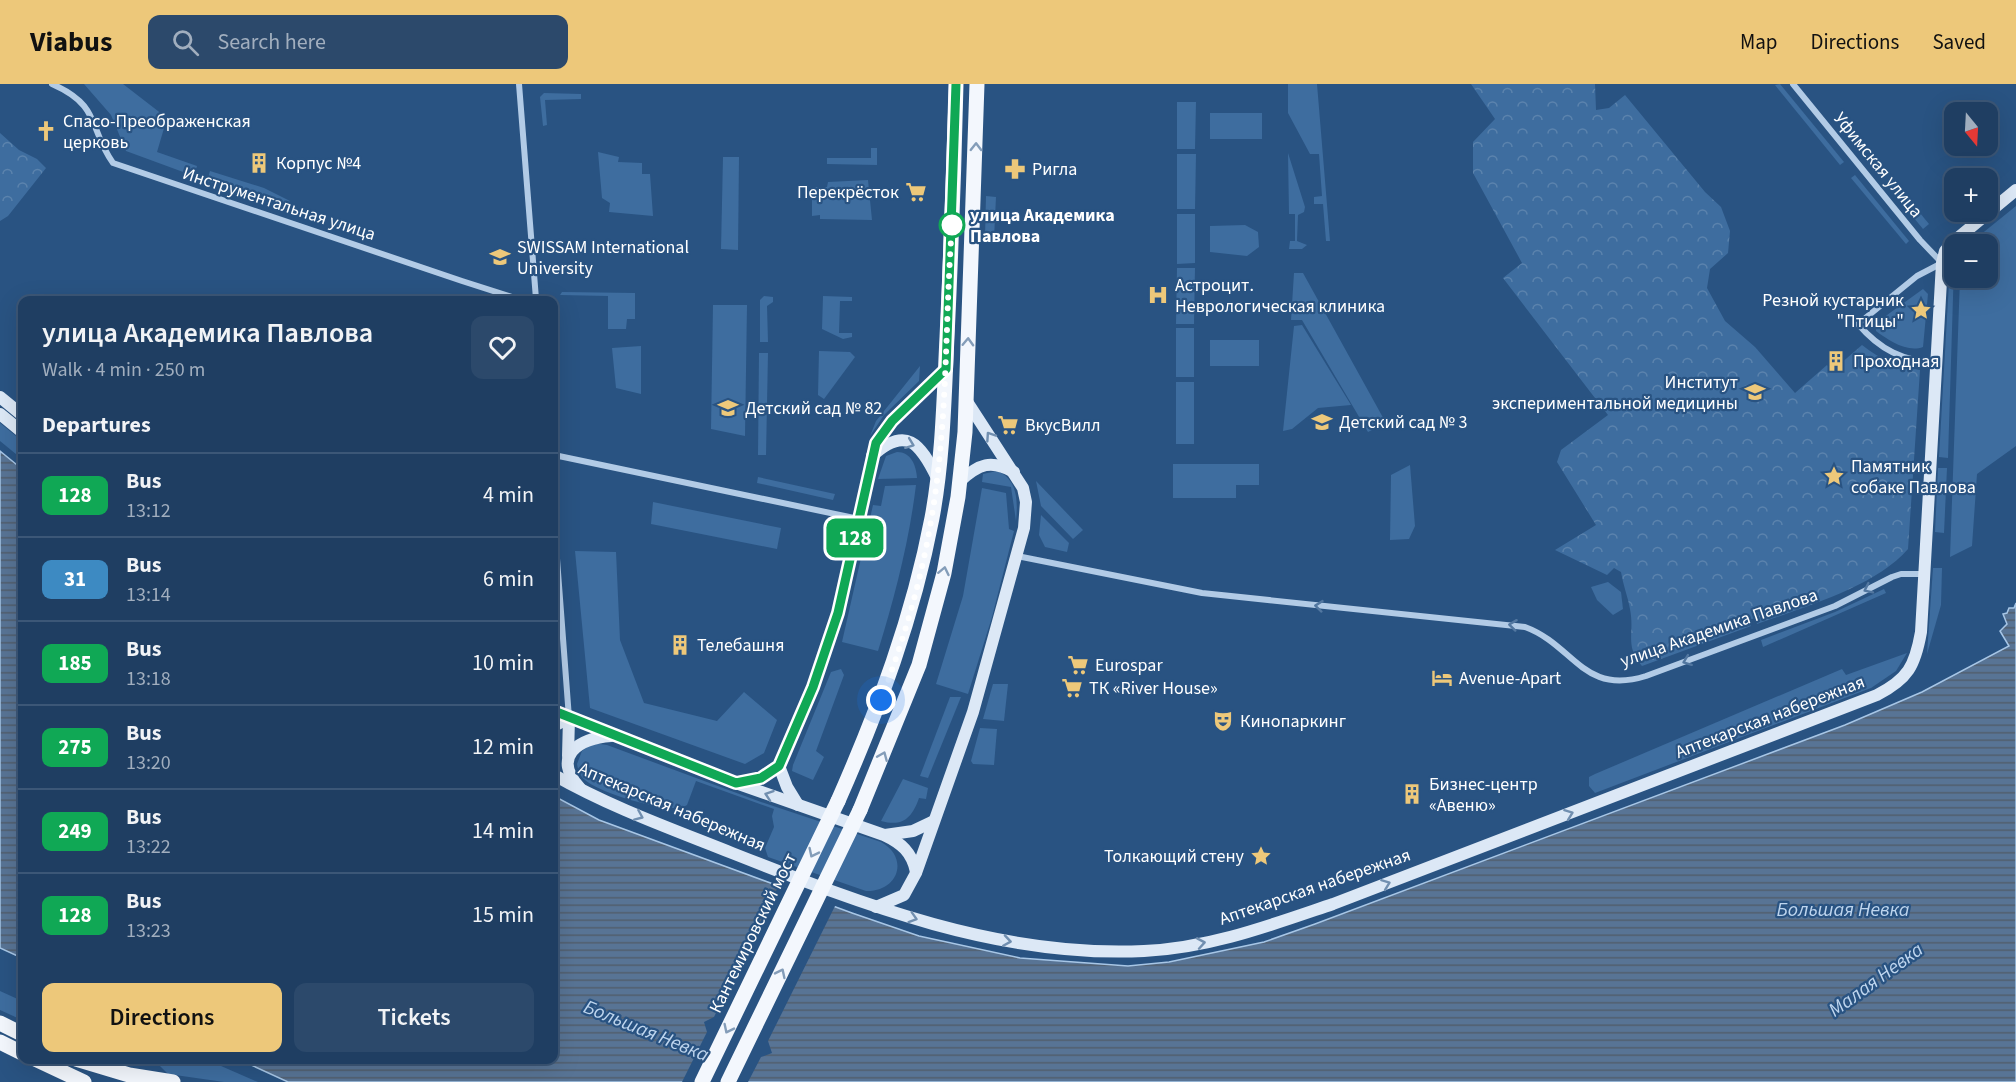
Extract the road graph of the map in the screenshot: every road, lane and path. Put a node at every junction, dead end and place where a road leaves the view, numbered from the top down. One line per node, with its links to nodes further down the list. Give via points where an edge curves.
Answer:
1 (52, 84): 8 (street, Инструментальная улица, via 86,106 113,163)
2 (519, 84): 9 (street)
3 (956, 84): 11 (main road, Кантемировский мост)
4 (977, 84): 13 (main road, one-way to 4)
5 (1793, 84): 7 (street, Уфимская улица)
6 (2016, 190): 7 (street, via 1953,242)
7 (1941, 263): 10 (street); 10 (street, via 1917,276 1858,324 1885,350)
8 (509, 296)
9 (536, 296)
10 (1937, 363): 25 (street)
11 (946, 369): 18 (street, via 892,421); 20 (main road, Кантемировский мост)
12 (0, 397): 14 (street)
13 (966, 400): 19 (street, one-way to 13); 21 (main road)
14 (18, 412)
15 (0, 414): 16 (street)
16 (18, 429)
17 (558, 455): 22 (street)
18 (871, 457): 20 (street, one-way to 20, via 893,441 904,440 922,449); 22 (street)
19 (1015, 472): 21 (street, via 993,463 984,464); 23 (street, via 1026,502)
20 (937, 478): 48 (main road, Кантемировский мост, one-way to 48, bridge, via 930,527 902,641 873,721)
21 (960, 481): 49 (main road, one-way to 21, bridge, via 860,810 904,706 923,655 944,573)
22 (859, 519): 31 (street, via 824,659)
23 (1017, 556): 25 (street, улица Академика Павлова, one-way to 23, via 1892,577 1835,606 1646,676 1620,682 1592,675 1540,633 1525,627 1202,593); 36 (street, via 972,712)
24 (558, 572): 27 (street)
25 (1923, 574): 39 (street, Аптекарская набережная, one-way to 25, via 983,937 1092,950 1144,951 1250,932 1333,904 1888,689 1905,676 1917,658)
26 (558, 713): 27 (street)
27 (569, 718): 28 (street); 29 (street); 30 (street)
28 (558, 724)
29 (614, 736): 30 (street, via 581,742); 33 (street)
30 (568, 760): 34 (street, via 570,775)
31 (779, 766): 33 (street, via 761,778); 35 (street)
32 (558, 777): 34 (street, Аптекарская набережная)
33 (736, 783): 35 (street, one-way to 33)
34 (585, 793): 39 (street, Аптекарская набережная, one-way to 39)
35 (798, 805): 37 (street)
36 (932, 822): 37 (street, via 913,831); 38 (street)
37 (884, 835): 38 (street, via 906,849)
38 (916, 873): 39 (street, via 904,895)
39 (876, 907)
40 (0, 1023): 41 (main road)
41 (18, 1032)
42 (0, 1042): 43 (main road)
43 (18, 1051)
44 (46, 1064): 46 (main road)
45 (93, 1064): 47 (main road)
46 (84, 1082)
47 (173, 1082)
48 (702, 1082)
49 (728, 1082)

